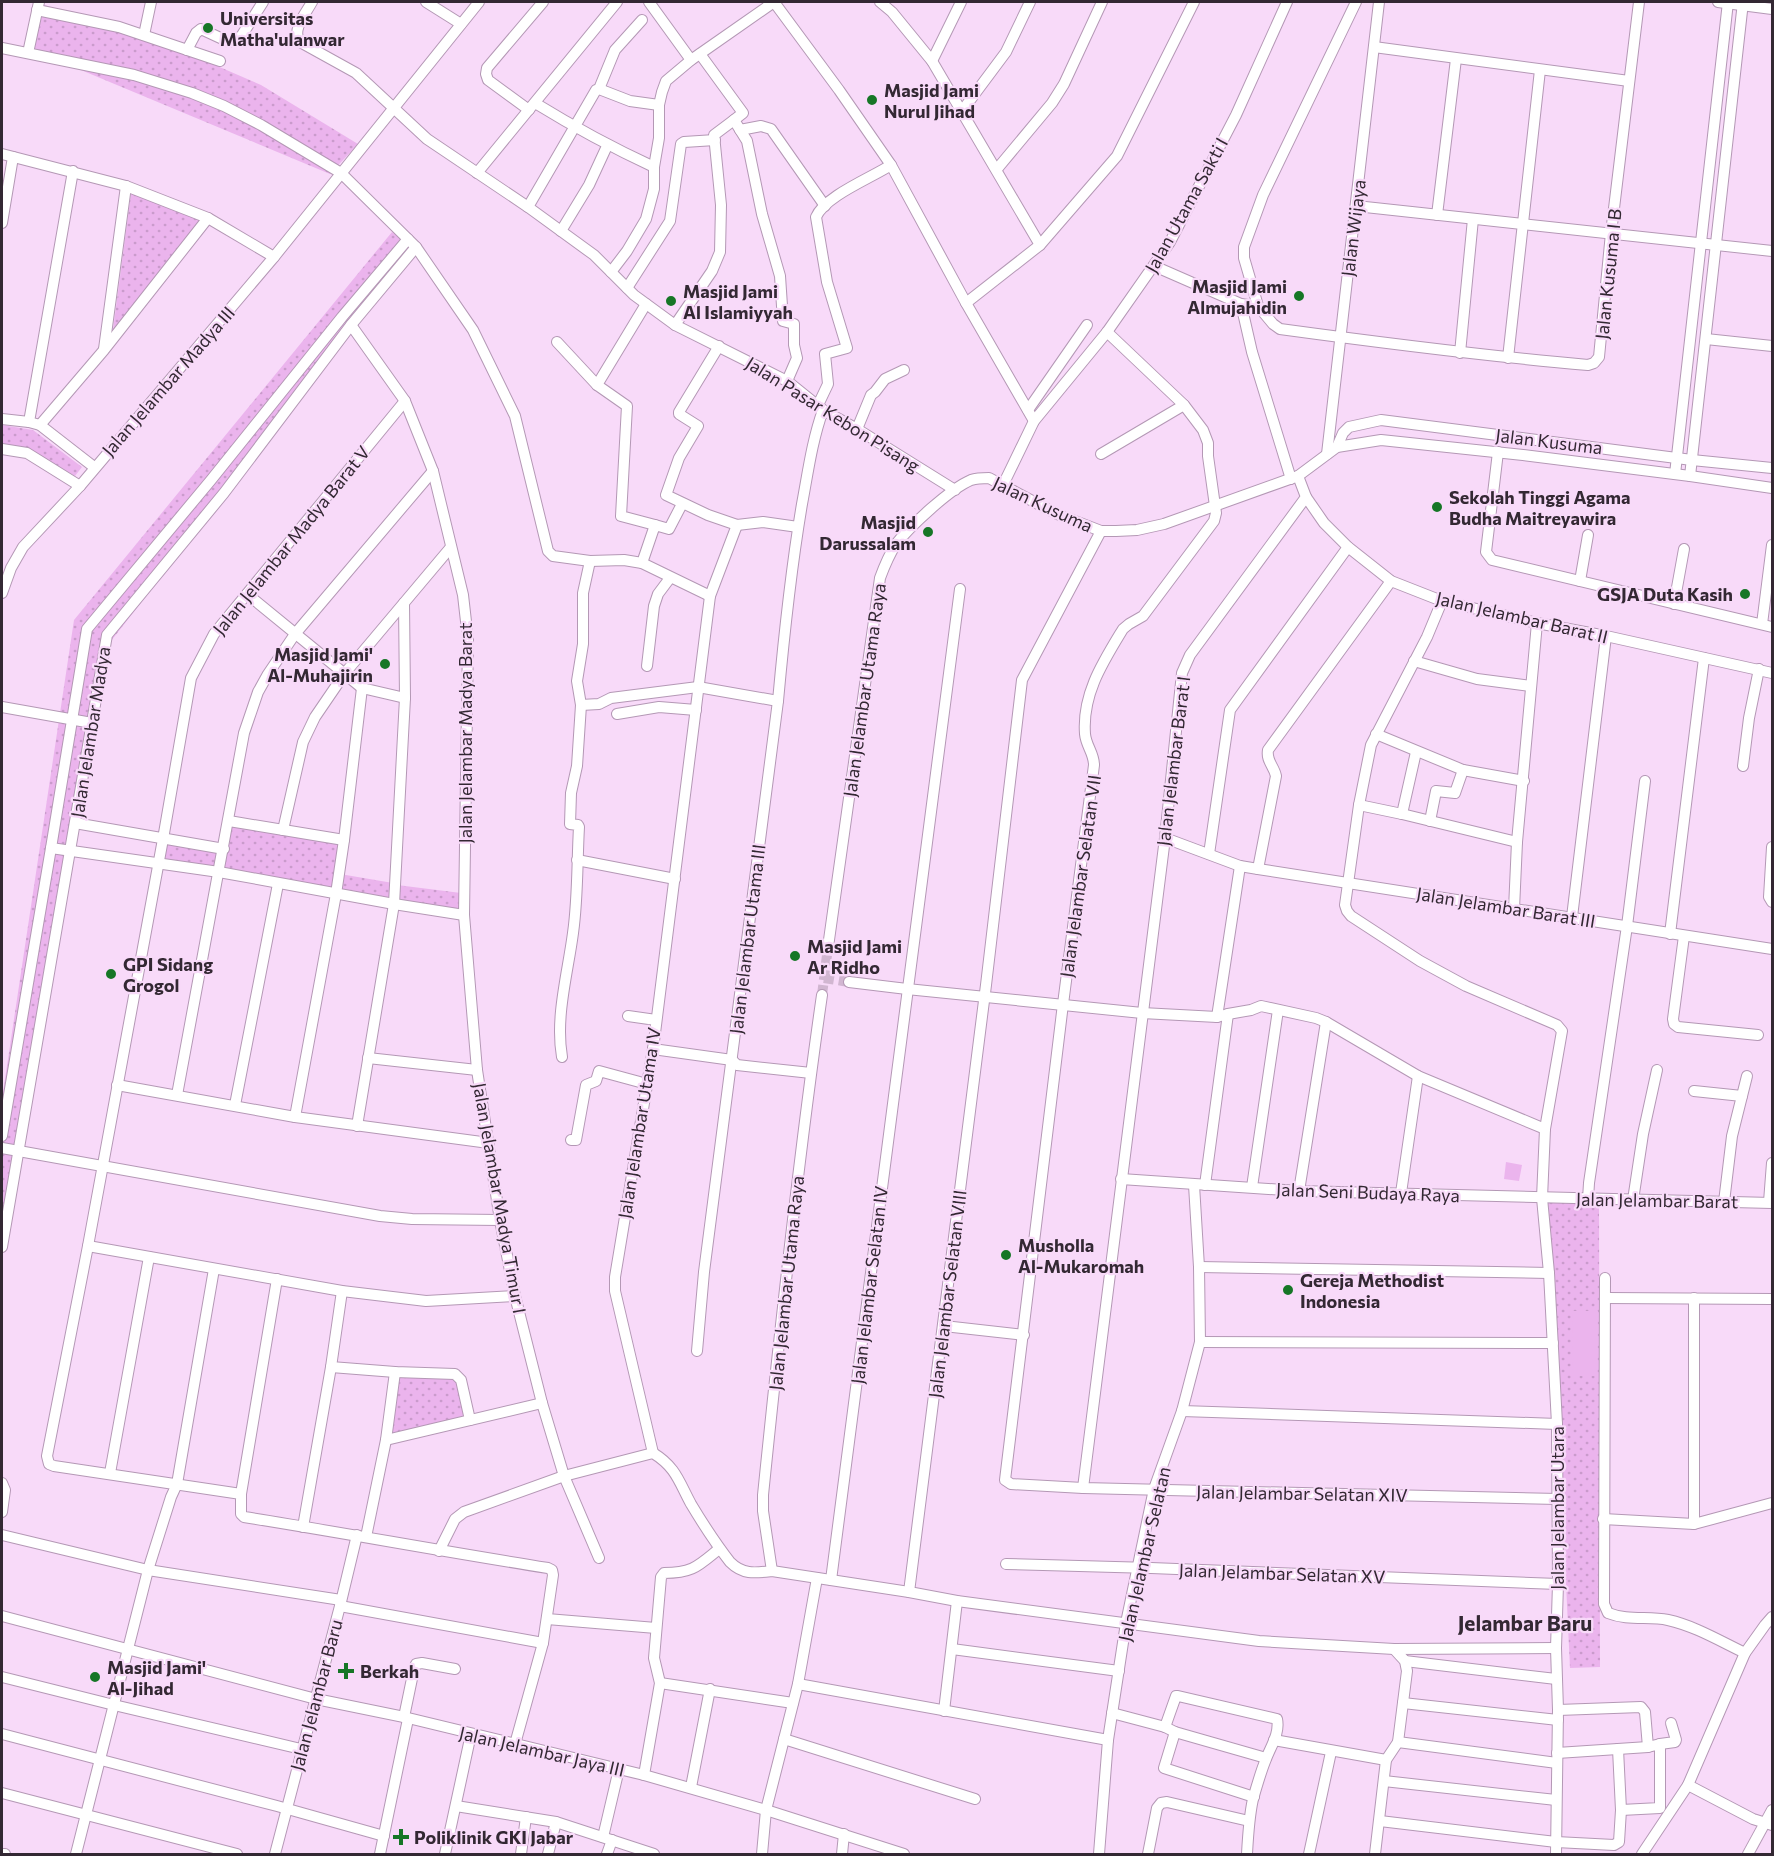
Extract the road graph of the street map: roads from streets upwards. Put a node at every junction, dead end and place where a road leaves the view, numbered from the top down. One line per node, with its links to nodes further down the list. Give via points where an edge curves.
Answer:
1 (152, 2): 27 (street)
2 (263, 2): 30 (street, via 236,40 229,42 201,29)
3 (312, 2): 41 (street, Jalan Pasar Kebon Pisang, via 296,30 300,42 356,74)
4 (426, 2): 26 (street)
5 (479, 2): 26 (street, Jalan Jelambar Madya III)
6 (543, 2): 40 (street, via 486,74 488,80)
7 (617, 2): 40 (street)
8 (649, 2): 32 (street)
9 (774, 2): 32 (street); 50 (street)
10 (880, 2): 24 (street)
11 (897, 2): 24 (street)
12 (961, 2): 35 (street)
13 (1030, 2): 42 (street, via 1005,52)
14 (1102, 2): 52 (street, via 1052,104)
15 (1194, 2): 70 (street, via 1123,148)
16 (1287, 2): 73 (street, Jalan Utama Sakti I, via 1236,116)
17 (1356, 2): 79 (street, via 1263,195 1246,240 1244,258)
18 (1379, 2): 28 (street, Jalan Wijaya)
19 (1639, 2): 37 (street, Jalan Kusuma I B)
20 (1725, 2): 21 (street); 68 (street)
21 (1743, 3): 23 (street); 69 (street)
22 (38, 6): 27 (street); 31 (street)
23 (1773, 9)
24 (892, 12): 35 (street)
25 (642, 20): 38 (street, via 615,50)
26 (461, 24): 41 (street, Jalan Jelambar Madya III)
27 (144, 35): 30 (street)
28 (1374, 47): 33 (street); 58 (street, Jalan Wijaya)
29 (2, 48): 31 (street)
30 (188, 50): 34 (street)
31 (28, 53): 54 (street, via 141,77 192,93 261,125)
32 (696, 57): 39 (street, via 666,81); 43 (street, via 743,113)
33 (1456, 59): 36 (street); 60 (street)
34 (220, 61)
35 (932, 61): 42 (street)
36 (1540, 69): 37 (street); 64 (street)
37 (1629, 81): 66 (street, Jalan Kusuma I B)
38 (599, 89): 39 (street, via 630,101); 44 (street)
39 (659, 105): 51 (street)
40 (532, 106): 44 (street); 55 (street)
41 (392, 108): 54 (street, Jalan Jelambar Madya III); 55 (street, Jalan Pasar Kebon Pisang, via 427,139)
42 (962, 111): 52 (street)
43 (734, 120): 45 (street); 46 (street, via 715,135)
44 (574, 128): 47 (street); 59 (street)
45 (740, 130): 57 (street, via 761,126 771,129); 93 (street, via 747,141 780,276 783,321 794,324 797,358)
46 (715, 140): 75 (street, via 682,142 670,221); 82 (street, via 721,205 720,252 712,271)
47 (607, 146): 51 (street); 65 (street)
48 (2, 154): 49 (street)
49 (13, 157): 53 (street); 63 (street)
50 (891, 165): 57 (street); 76 (street)
51 (654, 167): 74 (street, via 654,189 646,219)
52 (997, 170): 70 (street)
53 (73, 171): 56 (street); 101 (street)
54 (341, 173): 67 (street); 72 (street, Jalan Jelambar Madya III)
55 (477, 173): 59 (street, Jalan Pasar Kebon Pisang)
56 (126, 186): 61 (street); 89 (street)
57 (825, 206): 97 (street, Jalan Jelambar Utama III, via 818,213 817,222 827,282 847,348 824,355 828,384)
58 (1356, 206): 60 (street); 84 (street, Jalan Wijaya)
59 (528, 207): 65 (street, Jalan Pasar Kebon Pisang)
60 (1437, 215): 62 (street)
61 (208, 218): 72 (street); 89 (street)
62 (1473, 219): 64 (street); 90 (street)
63 (2, 223)
64 (1523, 224): 66 (street); 91 (street)
65 (561, 231): 74 (street, Jalan Pasar Kebon Pisang)
66 (1611, 233): 68 (street); 91 (street, Jalan Kusuma I B, via 1597,360 1588,366)
67 (412, 243): 80 (street, Jalan Jelambar Madya); 117 (street, Jalan Jelambar Madya, via 342,317); 137 (street, via 473,330 515,417 548,551 553,556)
68 (1702, 243): 69 (street); 108 (street)
69 (1717, 244): 71 (street); 85 (street)
70 (1040, 245): 76 (street)
71 (1773, 251)
72 (274, 256): 110 (street, Jalan Jelambar Madya III)
73 (1155, 266): 78 (street); 83 (street, Jalan Utama Sakti I)
74 (610, 272): 75 (street, Jalan Pasar Kebon Pisang)
75 (627, 288): 77 (street, Jalan Pasar Kebon Pisang)
76 (966, 303): 98 (street)
77 (646, 304): 82 (street, Jalan Pasar Kebon Pisang); 94 (street)
78 (1241, 304): 79 (street); 116 (street, via 1252,352)
79 (1258, 306): 84 (street, Jalan Kusuma I B, via 1278,328)
80 (351, 325): 95 (street, Jalan Jelambar Madya Barat); 122 (street, Jalan Jelambar Madya)
81 (1088, 325): 98 (street)
82 (675, 326): 87 (street, Jalan Pasar Kebon Pisang)
83 (1107, 332): 96 (street); 100 (street, Jalan Utama Sakti I)
84 (1340, 338): 90 (street, Jalan Kusuma I B); 107 (street, Jalan Wijaya)
85 (1706, 339): 88 (street); 109 (street)
86 (557, 342): 94 (street)
87 (719, 346): 93 (street, Jalan Pasar Kebon Pisang); 125 (street, via 679,413 698,426 679,458 665,495)
88 (1773, 346)
89 (104, 350): 101 (street)
90 (1460, 353): 91 (street, Jalan Kusuma I B)
91 (1508, 358)
92 (904, 370): 102 (street, via 885,379 870,395)
93 (787, 381): 97 (street, Jalan Pasar Kebon Pisang)
94 (597, 386): 128 (street, via 628,408 621,516)
95 (405, 401): 112 (street, Jalan Jelambar Madya Barat); 145 (street, Jalan Jelambar Madya Barat V)
96 (1184, 405): 106 (street); 126 (street, via 1206,436)
97 (820, 408): 102 (street, Jalan Pasar Kebon Pisang); 130 (street, Jalan Jelambar Utama III)
98 (1028, 410): 100 (street)
99 (2, 419): 101 (street)
100 (1035, 421): 118 (street, Jalan Utama Sakti I)
101 (34, 424): 110 (street)
102 (857, 429): 121 (street, Jalan Pasar Kebon Pisang)
103 (1337, 447): 105 (street, Jalan Kusuma, via 1381,440); 107 (street, Jalan Kusuma); 108 (street, Jalan Kusuma, via 1349,427 1381,420)
104 (2, 449): 119 (street, via 27,453)
105 (1498, 452): 113 (street, Jalan Kusuma); 141 (street, via 1486,552 1496,562)
106 (1101, 454)
107 (1327, 454): 116 (street, Jalan Kusuma)
108 (1677, 457): 109 (street, Jalan Kusuma); 113 (street)
109 (1692, 460): 111 (street, Jalan Kusuma); 114 (street)
110 (94, 467): 119 (street, Jalan Jelambar Madya III)
111 (1773, 468)
112 (433, 471): 134 (street, Jalan Jelambar Madya Barat); 152 (street)
113 (1675, 474): 114 (street, Jalan Kusuma)
114 (1690, 476): 120 (street, Jalan Kusuma)
115 (981, 477): 118 (street, Jalan Kusuma); 121 (street, Jalan Jelambar Utama Raya)
116 (1294, 478): 123 (street); 126 (street, Jalan Kusuma)
117 (211, 480): 122 (street); 124 (street, Jalan Jelambar Madya)
118 (1003, 485): 131 (street, Jalan Kusuma, via 1057,514)
119 (80, 486): 144 (street, Jalan Jelambar Madya III, via 17,555)
120 (1773, 488)
121 (955, 490): 209 (street, Jalan Jelambar Utama Raya, via 896,544 880,578)
122 (224, 493): 127 (street, Jalan Jelambar Madya)
123 (1306, 497): 135 (street, Jalan Jelambar Barat II); 184 (street, Jalan Jelambar Barat I, via 1186,663)
124 (196, 498): 127 (street); 169 (street, Jalan Jelambar Madya, via 87,629)
125 (682, 504): 128 (street, via 669,529); 129 (street)
126 (1217, 505): 131 (street, Jalan Kusuma, via 1153,527); 215 (street, Jalan Jelambar Selatan VII, via 1214,521 1143,616 1123,629 1095,677 1085,718 1085,737 1094,765)
127 (210, 511): 170 (street, Jalan Jelambar Madya, via 107,635)
128 (655, 525): 138 (street)
129 (737, 525): 130 (street, via 763,522); 146 (street, Jalan Jelambar Utama IV)
130 (798, 527): 164 (street, Jalan Jelambar Utama III)
131 (1101, 531): 214 (street, Jalan Jelambar Selatan VIII, via 1022,680)
132 (1588, 535): 141 (street)
133 (1773, 545): 142 (street)
134 (451, 547): 148 (street); 204 (street, Jalan Jelambar Madya Barat, via 463,595 468,639)
135 (1348, 547): 140 (street, Jalan Jelambar Barat II); 191 (street, via 1230,710)
136 (1684, 549): 149 (street)
137 (590, 561): 138 (street); 165 (street, via 577,681)
138 (642, 563): 139 (street)
139 (670, 578): 146 (street); 156 (street, via 654,606)
140 (1391, 581): 147 (street, Jalan Jelambar Barat II); 195 (street, via 1268,750 1268,761 1276,776)
141 (1580, 581): 149 (street)
142 (1770, 586): 151 (street)
143 (960, 589): 212 (street, Jalan Jelambar Selatan IV)
144 (2, 593)
145 (247, 594): 152 (street); 183 (street, Jalan Jelambar Madya Barat V, via 213,634 190,678)
146 (710, 596): 161 (street, Jalan Jelambar Utama IV)
147 (1442, 601): 150 (street, Jalan Jelambar Barat II); 155 (street)
148 (404, 603): 158 (street); 163 (street)
149 (1674, 604): 151 (street)
150 (1537, 623): 153 (street, Jalan Jelambar Barat II); 160 (street)
151 (1767, 626)
152 (295, 634): 158 (street); 179 (street, via 268,674 250,714)
153 (1606, 636): 154 (street, Jalan Jelambar Barat II); 205 (street)
154 (1704, 658): 157 (street, Jalan Jelambar Barat II); 207 (street)
155 (1414, 661): 160 (street, via 1477,679); 171 (street)
156 (647, 666)
157 (1759, 669): 159 (street, Jalan Jelambar Barat II); 173 (street)
158 (345, 673): 162 (street); 182 (street, via 305,736)
159 (1773, 673)
160 (1531, 686): 175 (street)
161 (698, 687): 164 (street); 165 (street); 167 (street, Jalan Jelambar Utama IV)
162 (362, 688): 163 (street); 185 (street)
163 (405, 698): 202 (street)
164 (778, 701): 227 (street, Jalan Jelambar Utama III)
165 (580, 705): 192 (street, via 570,823 579,825)
166 (2, 707): 169 (street)
167 (696, 710): 168 (street, via 659,707); 197 (street, Jalan Jelambar Utama IV)
168 (617, 714)
169 (71, 719): 170 (street); 188 (street, Jalan Jelambar Madya)
170 (92, 723): 181 (street, Jalan Jelambar Madya)
171 (1376, 734): 172 (street); 177 (street)
172 (1416, 752): 174 (street); 178 (street)
173 (1743, 766)
174 (1463, 770): 175 (street); 180 (street, via 1455,794 1436,791)
175 (1524, 781): 186 (street)
176 (1645, 781): 206 (street)
177 (1359, 806): 178 (street); 198 (street)
178 (1402, 814): 180 (street)
179 (229, 821): 182 (street); 189 (street)
180 (1430, 821): 186 (street)
181 (75, 823): 183 (street); 190 (street, Jalan Jelambar Madya)
182 (284, 830): 185 (street)
183 (163, 838): 189 (street); 193 (street, Jalan Jelambar Madya Barat V)
184 (1164, 838): 191 (street, Jalan Jelambar Barat III); 217 (street, Jalan Jelambar Barat I)
185 (344, 840): 200 (street)
186 (1517, 842): 203 (street)
187 (1773, 847): 201 (street, via 1769,897)
188 (51, 848): 190 (street); 235 (street, Jalan Jelambar Madya)
189 (224, 849): 196 (street)
190 (71, 851): 193 (street); 247 (street, Jalan Jelambar Madya)
191 (1209, 854): 194 (street, Jalan Jelambar Barat III)
192 (577, 860): 197 (street); 225 (street, via 574,932 559,1039)
193 (157, 864): 196 (street); 234 (street, Jalan Jelambar Madya Barat V)
194 (1240, 866): 195 (street, Jalan Jelambar Barat III); 220 (street)
195 (1258, 869): 198 (street, Jalan Jelambar Barat III)
196 (219, 872): 199 (street); 237 (street)
197 (675, 879): 221 (street, Jalan Jelambar Utama IV)
198 (1349, 883): 203 (street, Jalan Jelambar Barat III); 242 (street, Jalan Jelambar Utara, via 1344,904 1351,916 1420,962 1560,1027 1562,1036)
199 (278, 884): 200 (street); 239 (street)
200 (336, 894): 202 (street); 240 (street)
201 (1773, 902)
202 (394, 904): 204 (street); 226 (street)
203 (1514, 909): 205 (street, Jalan Jelambar Barat III)
204 (464, 915): 228 (street, Jalan Jelambar Madya Timur I)
205 (1572, 917): 206 (street, Jalan Jelambar Barat III)
206 (1627, 926): 207 (street, Jalan Jelambar Barat III); 257 (street)
207 (1670, 934): 208 (street, Jalan Jelambar Barat III)
208 (1684, 936): 210 (street, Jalan Jelambar Barat III); 223 (street, via 1674,1024)
209 (828, 948)
210 (1773, 949)
211 (849, 982): 212 (street)
212 (907, 989): 214 (street); 312 (street, Jalan Jelambar Selatan IV)
213 (822, 995): 230 (street, Jalan Jelambar Utama Raya)
214 (984, 996): 215 (street); 275 (street, Jalan Jelambar Selatan VIII)
215 (1063, 1004): 217 (street); 276 (street, Jalan Jelambar Selatan VII)
216 (1278, 1010): 218 (street, via 1262,1006); 222 (street); 253 (street)
217 (1142, 1013): 220 (street); 250 (street, Jalan Jelambar Barat I)
218 (1228, 1014): 220 (street); 252 (street)
219 (628, 1016): 221 (street)
220 (1217, 1017)
221 (656, 1020): 224 (street, Jalan Jelambar Utama IV)
222 (1326, 1022): 231 (street); 254 (street)
223 (1758, 1035)
224 (653, 1048): 227 (street); 233 (street, Jalan Jelambar Utama IV)
225 (562, 1057)
226 (368, 1058): 228 (street); 241 (street)
227 (732, 1060): 230 (street, via 737,1065); 279 (street, Jalan Jelambar Utama III)
228 (477, 1070): 245 (street, Jalan Jelambar Madya Timur I)
229 (1657, 1070): 258 (street)
230 (811, 1073): 310 (street, Jalan Jelambar Utama Raya, via 763,1495)
231 (1418, 1076): 242 (street); 255 (street)
232 (1747, 1076): 238 (street)
233 (647, 1084): 244 (street, via 599,1071 597,1081 586,1085 576,1140); 287 (street, Jalan Jelambar Utama IV, via 615,1291)
234 (117, 1085): 237 (street); 249 (street, Jalan Jelambar Madya Barat V)
235 (5, 1087): 243 (street, Jalan Jelambar Madya)
236 (1695, 1091): 238 (street)
237 (177, 1095): 239 (street)
238 (1742, 1096): 259 (street)
239 (235, 1106): 240 (street)
240 (295, 1117): 241 (street)
241 (357, 1126): 245 (street)
242 (1545, 1129): 256 (street, Jalan Jelambar Utara)
243 (2, 1136)
244 (571, 1140)
245 (489, 1143): 261 (street, Jalan Jelambar Madya Timur I)
246 (2, 1148): 247 (street)
247 (18, 1151): 249 (street); 263 (street, Jalan Jelambar Madya)
248 (1773, 1163): 260 (street)
249 (102, 1165): 261 (street, via 380,1216); 262 (street, Jalan Jelambar Madya Barat V)
250 (1121, 1179): 251 (street, Jalan Seni Budaya Raya); 293 (street, Jalan Jelambar Barat I)
251 (1194, 1185): 252 (street, Jalan Seni Budaya Raya); 265 (street, Jalan Jelambar Selatan)
252 (1205, 1185): 253 (street, Jalan Seni Budaya Raya)
253 (1252, 1187): 254 (street, Jalan Seni Budaya Raya)
254 (1299, 1191): 255 (street, Jalan Seni Budaya Raya)
255 (1401, 1193): 256 (street, Jalan Seni Budaya Raya)
256 (1542, 1198): 257 (street, Jalan Jelambar Barat); 267 (street, Jalan Jelambar Utara)
257 (1588, 1199): 258 (street, Jalan Jelambar Barat)
258 (1633, 1200): 259 (street, Jalan Jelambar Barat)
259 (1724, 1202): 260 (street, Jalan Jelambar Barat)
260 (1771, 1203)
261 (500, 1221): 271 (street, Jalan Jelambar Madya Timur I)
262 (88, 1246): 264 (street); 288 (street, Jalan Jelambar Madya Barat V, via 47,1456 54,1466)
263 (2, 1247)
264 (148, 1257): 266 (street); 288 (street)
265 (1199, 1267): 267 (street); 277 (street, Jalan Jelambar Selatan)
266 (214, 1269): 269 (street); 291 (street)
267 (1549, 1273): 278 (street, Jalan Jelambar Utara)
268 (1605, 1278): 272 (street)
269 (277, 1279): 270 (street); 295 (street)
270 (342, 1291): 271 (street, via 426,1301); 280 (street)
271 (515, 1296): 282 (street, Jalan Jelambar Madya Timur I)
272 (1606, 1298): 273 (street); 299 (street)
273 (1694, 1298): 274 (street); 300 (street)
274 (1773, 1299)
275 (944, 1326): 276 (street); 314 (street, Jalan Jelambar Selatan VIII)
276 (1024, 1335): 292 (street, Jalan Jelambar Selatan VII, via 1005,1478)
277 (1200, 1342): 278 (street); 283 (street, Jalan Jelambar Selatan)
278 (1553, 1343): 285 (street, Jalan Jelambar Utara)
279 (697, 1352)
280 (331, 1367): 281 (street); 301 (street)
281 (394, 1372): 284 (street, via 458,1377); 286 (street, Jalan Jelambar Baru)
282 (542, 1403): 284 (street); 289 (street, Jalan Jelambar Madya Timur I)
283 (1182, 1412): 285 (street); 294 (street, Jalan Jelambar Selatan)
284 (470, 1420): 286 (street)
285 (1557, 1424): 296 (street, Jalan Jelambar Utara)
286 (386, 1440): 303 (street, Jalan Jelambar Baru)
287 (653, 1452): 289 (street); 304 (street, via 678,1476)
288 (110, 1473): 291 (street)
289 (564, 1476): 305 (street, via 460,1514); 306 (street, Jalan Jelambar Madya Timur I)
290 (2, 1483): 298 (street)
291 (177, 1484): 295 (street); 309 (street)
292 (1011, 1484): 293 (street, Jalan Jelambar Selatan XIV)
293 (1083, 1488): 294 (street, Jalan Jelambar Selatan XIV)
294 (1155, 1489): 296 (street, Jalan Jelambar Selatan XIV); 308 (street, Jalan Jelambar Selatan)
295 (241, 1494): 301 (street, via 242,1516)
296 (1558, 1499): 313 (street, Jalan Jelambar Utara)
297 (1773, 1503): 300 (street)
298 (2, 1512)
299 (1603, 1519): 300 (street); 327 (street, via 1604,1604 1608,1613 1687,1625)
300 (1694, 1524)
301 (303, 1527): 303 (street)
302 (2, 1535): 309 (street)
303 (362, 1536): 305 (street); 316 (street, Jalan Jelambar Baru)
304 (719, 1548): 310 (street, via 736,1568 751,1573); 321 (street, via 697,1568 662,1574)
305 (439, 1551): 319 (street, via 552,1570)
306 (599, 1557)
307 (1006, 1564): 308 (street, Jalan Jelambar Selatan XV)
308 (1137, 1567): 313 (street, Jalan Jelambar Selatan XV); 320 (street, Jalan Jelambar Selatan)
309 (148, 1570): 316 (street); 326 (street)
310 (772, 1571): 311 (street)
311 (817, 1578): 312 (street); 334 (street)
312 (831, 1580): 314 (street)
313 (1558, 1584): 325 (street, Jalan Jelambar Utara)
314 (909, 1592): 315 (street)
315 (957, 1601): 320 (street); 323 (street)
316 (341, 1603): 322 (street); 336 (street, Jalan Jelambar Baru)
317 (2, 1616): 326 (street, Jalan Jelambar Jaya III)
318 (1773, 1617): 327 (street)
319 (547, 1619): 321 (street); 322 (street)
320 (1126, 1623): 324 (street, via 1259,1641); 330 (street, Jalan Jelambar Selatan)
321 (656, 1628): 333 (street, via 654,1658)
322 (543, 1643): 352 (street)
323 (952, 1648): 330 (street); 340 (street)
324 (1394, 1648): 325 (street); 328 (street)
325 (1556, 1648): 332 (street, Jalan Jelambar Utara)
326 (127, 1650): 336 (street, Jalan Jelambar Jaya III); 339 (street)
327 (1745, 1653): 365 (street)
328 (1405, 1661): 332 (street); 337 (street)
329 (455, 1670): 343 (street, via 416,1664)
330 (1119, 1671): 341 (street, Jalan Jelambar Selatan)
331 (2, 1677): 339 (street)
332 (1557, 1679): 342 (street, Jalan Jelambar Utara)
333 (660, 1683): 335 (street); 363 (street)
334 (798, 1684): 338 (street); 340 (street)
335 (710, 1689): 338 (street); 366 (street)
336 (316, 1699): 343 (street, Jalan Jelambar Jaya III); 355 (street, Jalan Jelambar Baru)
337 (1403, 1702): 342 (street); 351 (street)
338 (793, 1703): 348 (street)
339 (114, 1705): 355 (street); 361 (street)
340 (944, 1712): 349 (street)
341 (1112, 1713): 345 (street); 349 (street, Jalan Jelambar Selatan)
342 (1558, 1715): 354 (street, via 1644,1709); 359 (street, Jalan Jelambar Utara)
343 (406, 1718): 347 (street, Jalan Jelambar Jaya III); 383 (street)
344 (1671, 1723): 353 (street, via 1675,1742)
345 (1170, 1729): 350 (street, via 1178,1696 1277,1719); 358 (street); 368 (street, via 1164,1768)
346 (2, 1734): 361 (street)
347 (471, 1734): 352 (street, Jalan Jelambar Jaya III); 371 (street)
348 (784, 1739): 369 (street); 373 (street)
349 (1108, 1740): 398 (street, Jalan Jelambar Selatan)
350 (1274, 1740): 357 (street); 358 (street)
351 (1398, 1742): 359 (street); 360 (street)
352 (515, 1744): 362 (street, Jalan Jelambar Jaya III)
353 (1660, 1744): 354 (street); 374 (street, via 1660,1809)
354 (1648, 1747): 356 (street)
355 (301, 1749): 372 (street, Jalan Jelambar Baru)
356 (1618, 1749): 359 (street); 374 (street)
357 (1331, 1752): 360 (street); 401 (street)
358 (1266, 1758): 368 (street)
359 (1557, 1758): 370 (street, Jalan Jelambar Utara)
360 (1386, 1760): 364 (street)
361 (100, 1761): 372 (street); 376 (street)
362 (619, 1769): 363 (street, Jalan Jelambar Jaya III); 384 (street)
363 (644, 1775): 366 (street, Jalan Jelambar Jaya III)
364 (1390, 1782): 370 (street); 379 (street)
365 (1688, 1785): 381 (street); 404 (street)
366 (691, 1787): 373 (street, Jalan Jelambar Jaya III)
367 (2, 1793): 376 (street)
368 (1254, 1797): 378 (street)
369 (975, 1799)
370 (1556, 1800): 385 (street, Jalan Jelambar Utara)
371 (456, 1806): 377 (street); 390 (street)
372 (286, 1808): 383 (street); 388 (street, Jalan Jelambar Baru)
373 (766, 1810): 382 (street, Jalan Jelambar Jaya III); 395 (street)
374 (1621, 1810): 385 (street, via 1619,1842 1614,1845)
375 (1773, 1810): 381 (street)
376 (86, 1815): 386 (street); 387 (street)
377 (526, 1817): 380 (street); 391 (street)
378 (1249, 1821): 399 (street, via 1161,1803); 400 (street)
379 (1380, 1821): 385 (street); 402 (street)
380 (556, 1822): 384 (street); 392 (street)
381 (1769, 1824): 405 (street)
382 (844, 1834): 396 (street); 397 (street, Jalan Jelambar Jaya III)
383 (384, 1836): 389 (street)
384 (608, 1838): 393 (street); 394 (street)
385 (1556, 1842): 403 (street, Jalan Jelambar Utara)
386 (76, 1854)
387 (237, 1854)
388 (274, 1854)
389 (380, 1854)
390 (445, 1854)
391 (520, 1854)
392 (548, 1854)
393 (607, 1854)
394 (654, 1854)
395 (762, 1854)
396 (843, 1854)
397 (904, 1854)
398 (1099, 1854)
399 (1148, 1854)
400 (1248, 1854)
401 (1309, 1854)
402 (1375, 1854)
403 (1556, 1854)
404 (1642, 1854)
405 (1748, 1854)

